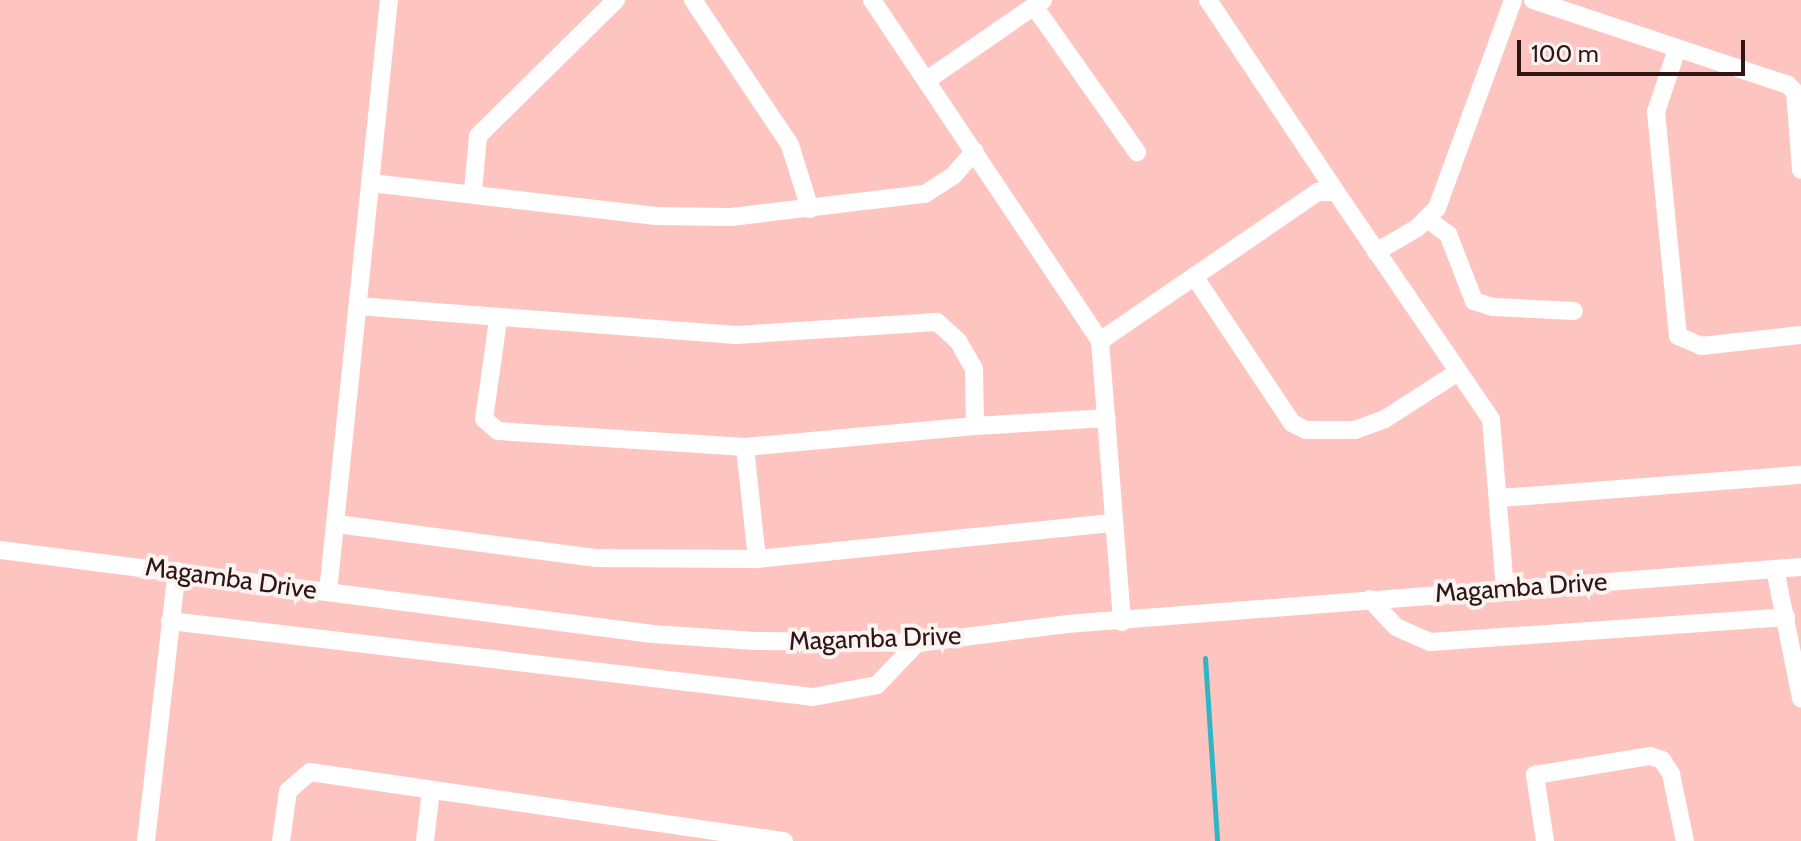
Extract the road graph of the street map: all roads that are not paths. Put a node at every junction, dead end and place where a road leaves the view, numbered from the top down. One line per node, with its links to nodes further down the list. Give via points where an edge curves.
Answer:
1 (389, 0): 14 (street)
2 (616, 0): 15 (street, via 478,136)
3 (693, 0): 17 (street, via 790,145)
4 (872, 0): 10 (street)
5 (1208, 0): 16 (street)
6 (1513, 0): 18 (street, via 1437,208)
7 (1533, 0): 9 (street)
8 (1039, 3): 10 (street); 12 (street)
9 (1677, 49): 13 (street, via 1795,92); 24 (street, via 1656,112 1678,336 1701,346)
10 (927, 80): 11 (street)
11 (975, 151): 17 (street, via 953,176 925,194); 25 (street)
12 (1137, 152)
13 (1801, 170)
14 (371, 183): 15 (street); 21 (street)
15 (473, 191): 17 (street, via 656,216 731,217)
16 (1336, 192): 19 (street); 20 (street, via 1318,192)
17 (810, 209)
18 (1427, 219): 19 (street); 22 (street, via 1448,234 1474,301 1493,307)
19 (1376, 252): 26 (street)
20 (1194, 276): 25 (street); 26 (street, via 1292,423 1306,430 1321,434 1365,427)
21 (358, 306): 23 (street); 33 (street)
22 (1574, 311)
23 (498, 320): 28 (street, via 736,335 937,322 958,341 974,369); 29 (street, via 484,419 493,429)
24 (1801, 335)
25 (1100, 341): 27 (street)
26 (1458, 372): 31 (street, via 1491,419)
27 (1107, 418): 28 (street); 32 (street)
28 (975, 426): 29 (street)
29 (745, 447): 35 (street)
30 (1801, 475): 31 (street)
31 (1500, 498): 39 (street)
32 (1111, 523): 35 (street); 44 (street)
33 (337, 524): 35 (street, via 597,558); 40 (street)
34 (0, 550): 38 (street, Magamba Drive)
35 (757, 559)
36 (1801, 567): 37 (street, Magamba Drive)
37 (1775, 569): 39 (street, Magamba Drive); 42 (street)
38 (177, 571): 40 (street, Magamba Drive); 43 (street)
39 (1505, 589): 41 (street, Magamba Drive)
40 (328, 592): 45 (street, Magamba Drive, via 653,634)
41 (1370, 599): 42 (street, via 1396,627 1430,642); 44 (street, Magamba Drive)
42 (1786, 617): 46 (street)
43 (170, 621): 45 (street, via 813,697 877,685); 50 (street)
44 (1122, 622): 45 (street, Magamba Drive)
45 (917, 643)
46 (1797, 653): 47 (street)
47 (1801, 698)
48 (431, 790): 49 (street); 51 (street, via 310,772 288,791); 52 (street)
49 (692, 834): 53 (street)
50 (146, 841)
51 (281, 841)
52 (425, 841)
53 (784, 841)
54 (1545, 841): 55 (street, via 1535,775 1650,756 1662,760 1671,774)
55 (1685, 841)

